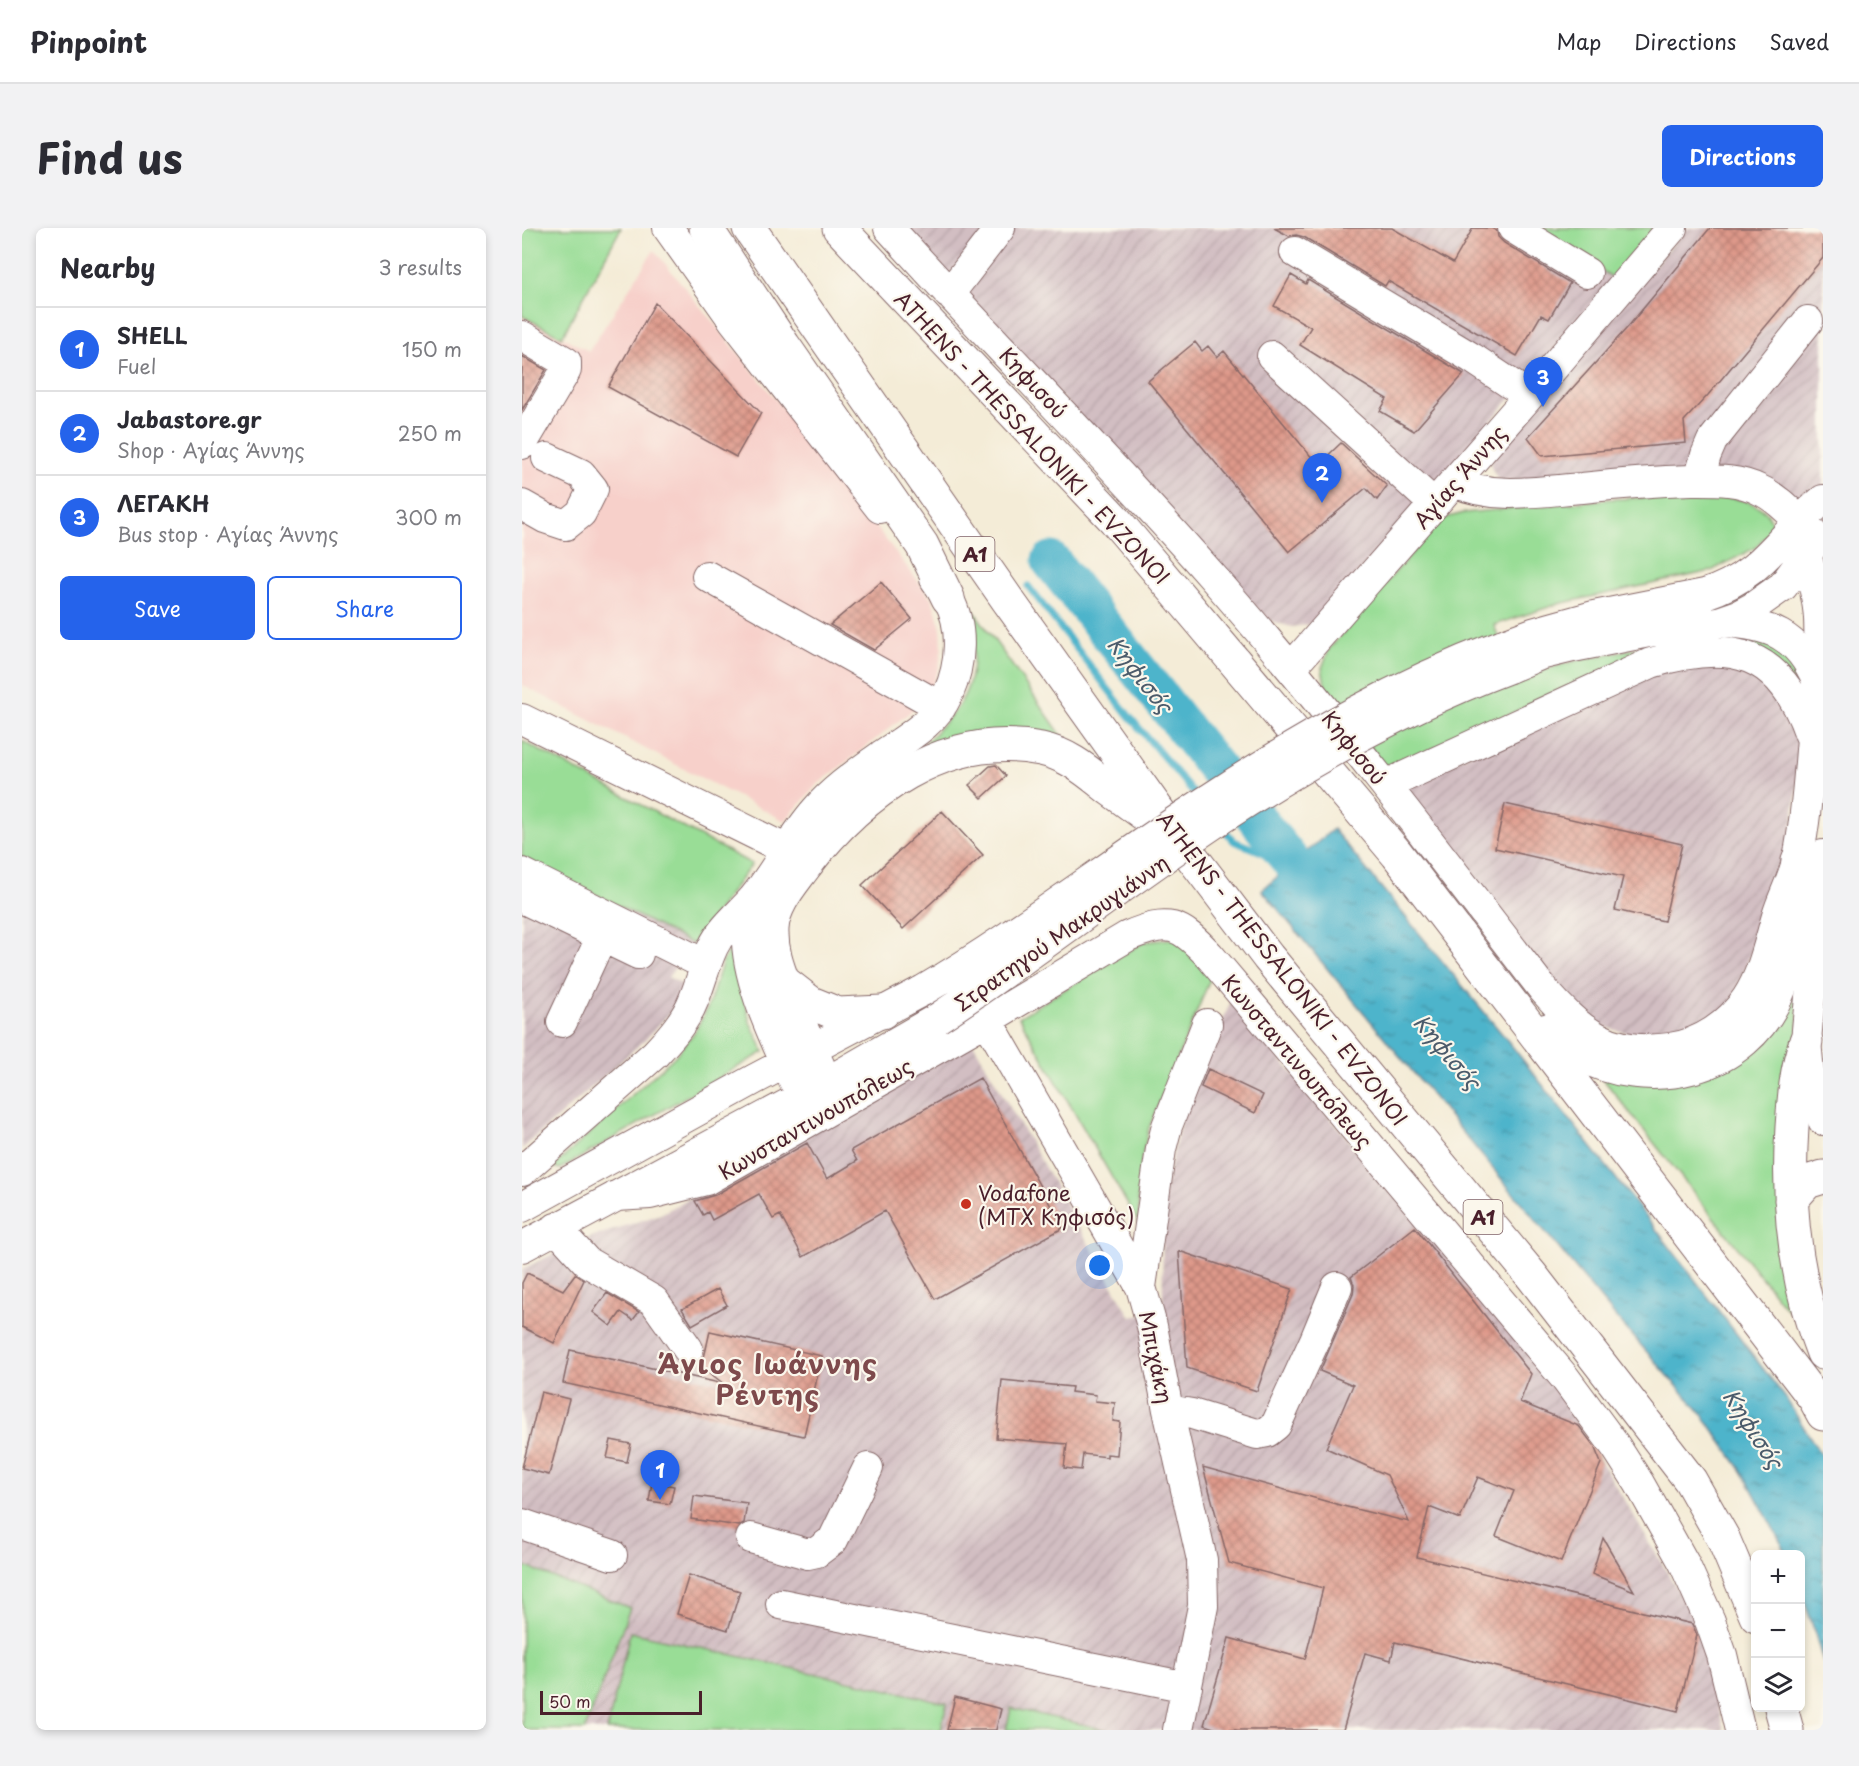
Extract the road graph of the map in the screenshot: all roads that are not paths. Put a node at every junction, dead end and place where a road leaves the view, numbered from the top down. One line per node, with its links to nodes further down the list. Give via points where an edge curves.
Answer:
1 (668, 228): 24 (street, via 734,321)
2 (706, 228): 24 (highway, via 922,545)
3 (749, 228): 33 (highway, ATHENS - THESSALONIKI - EVZONOI / Α1)
4 (839, 228): 42 (highway, ATHENS - THESSALONIKI - EVZONOI, via 1115,520 1397,854)
5 (889, 228): 11 (street, Κηφισού)
6 (1000, 228): 11 (street)
7 (1513, 228): 10 (street)
8 (1672, 228): 15 (street, Αγίας Άννης)
9 (1295, 252): 15 (street)
10 (1587, 273)
11 (949, 294): 27 (street, Κηφισού, via 1124,478)
12 (1808, 321): 17 (street, via 1712,441)
13 (522, 336): 16 (street, via 566,362)
14 (1272, 356): 20 (street)
15 (1529, 396): 18 (street, Αγίας Άννης)
16 (534, 451): 21 (street, via 581,474 593,489 581,513 566,525)
17 (1700, 480): 18 (street, via 1510,492 1480,491); 22 (street, via 1735,482 1761,490)
18 (1455, 482): 20 (street, Αγίας Άννης)
19 (1823, 500): 22 (street, Στρατηγού Μακρυγιάννη)
20 (1434, 504): 27 (street, Αγίας Άννης)
21 (522, 506)
22 (1813, 539): 25 (street, Στρατηγού Μακρυγιάννη, via 1783,586 1752,608); 26 (street, Στρατηγού Μακρυγιάννη, via 1769,555 1749,573 1719,590 1583,619); 28 (street, via 1819,619)
23 (707, 576): 29 (street)
24 (948, 598): 29 (street, via 957,624 958,653 956,672)
25 (1719, 622): 26 (street, Στρατηγού Μακρυγιάννη, via 1664,629 1540,655); 28 (street, via 1750,624 1787,638 1800,649)
26 (1505, 656): 43 (street, Στρατηγού Μακρυγιάννη, bridge, via 1405,685 1359,708 1202,803 980,957); 49 (street, Στρατηγού Μακρυγιάννη, bridge, via 1371,729 1224,817 996,980)
27 (1291, 668): 32 (street, Κηφισού)
28 (1817, 680): 31 (street)
29 (941, 707): 34 (street, via 915,732 831,795)
30 (522, 718): 34 (street)
31 (1812, 741): 32 (street, via 1793,694 1770,668 1747,656 1702,651 1651,663); 35 (street, via 1807,799)
32 (1386, 785): 35 (street, Κηφισού, via 1567,1016 1594,1037 1627,1048 1646,1050 1691,1044 1725,1024 1757,980 1778,913)
33 (1179, 840): 41 (highway, via 1086,770 1052,752 994,746 934,760 889,783 857,807 784,896 772,927 775,963); 69 (highway, ATHENS - THESSALONIKI - EVZONOI / Α1, via 1268,957 1532,1276 1690,1480 1723,1538)
34 (786, 850): 38 (street)
35 (1810, 857): 42 (highway, via 1786,970 1771,1007 1752,1033 1706,1063 1646,1074 1615,1068 1574,1052); 47 (street)
36 (522, 873): 40 (street)
37 (522, 898): 39 (street)
38 (754, 898): 40 (street, via 723,931); 48 (street, via 747,925 751,964 768,1025)
39 (602, 936): 40 (street); 45 (street)
40 (703, 974): 51 (street, via 694,1000 671,1038)
41 (784, 982): 43 (highway, via 811,1003 838,1014); 48 (highway)
42 (1512, 1003): 63 (highway, ATHENS - THESSALONIKI - EVZONOI)
43 (882, 1012): 48 (street, Στρατηγού Μακρυγιάννη)
44 (987, 1020): 53 (street, Κωνσταντινουπόλεως, via 706,1180 650,1194); 58 (street, Μπιχάκη); 73 (street, Κωνσταντινουπόλεως, via 1128,936 1164,926 1190,934 1502,1302 1616,1447 1684,1563 1710,1621)
45 (562, 1022)
46 (1207, 1024): 58 (street, via 1161,1149)
47 (1806, 1041): 50 (street, via 1810,1083); 54 (highway, via 1793,1110)
48 (798, 1056): 49 (highway); 55 (street, Στρατηγού Μακρυγιάννη)
49 (814, 1090): 53 (street, Στρατηγού Μακρυγιάννη)
50 (1823, 1120)
51 (522, 1171)
52 (1823, 1177): 54 (highway, via 1807,1182)
53 (616, 1196): 56 (street, Στρατηγού Μακρυγιάννη)
54 (1791, 1200): 61 (highway, via 1803,1287)
55 (522, 1207)
56 (556, 1228): 57 (street, Στρατηγού Μακρυγιάννη); 60 (street, via 587,1262 654,1300)
57 (525, 1239)
58 (1141, 1287): 62 (street, Μπιχάκη)
59 (1337, 1287): 62 (street, via 1275,1425 1267,1432 1257,1434)
60 (688, 1349)
61 (1823, 1353)
62 (1168, 1410): 70 (street, Μπιχάκη, via 1204,1584)
63 (1823, 1414)
64 (868, 1468): 66 (street, via 833,1540 817,1552 808,1554)
65 (522, 1524): 67 (street)
66 (751, 1538)
67 (612, 1555)
68 (781, 1604): 70 (street)
69 (1751, 1606)
70 (1187, 1687): 72 (street, Μπιχάκη)
71 (1782, 1712): 74 (highway)
72 (1178, 1730)
73 (1740, 1730)
74 (1787, 1730)

